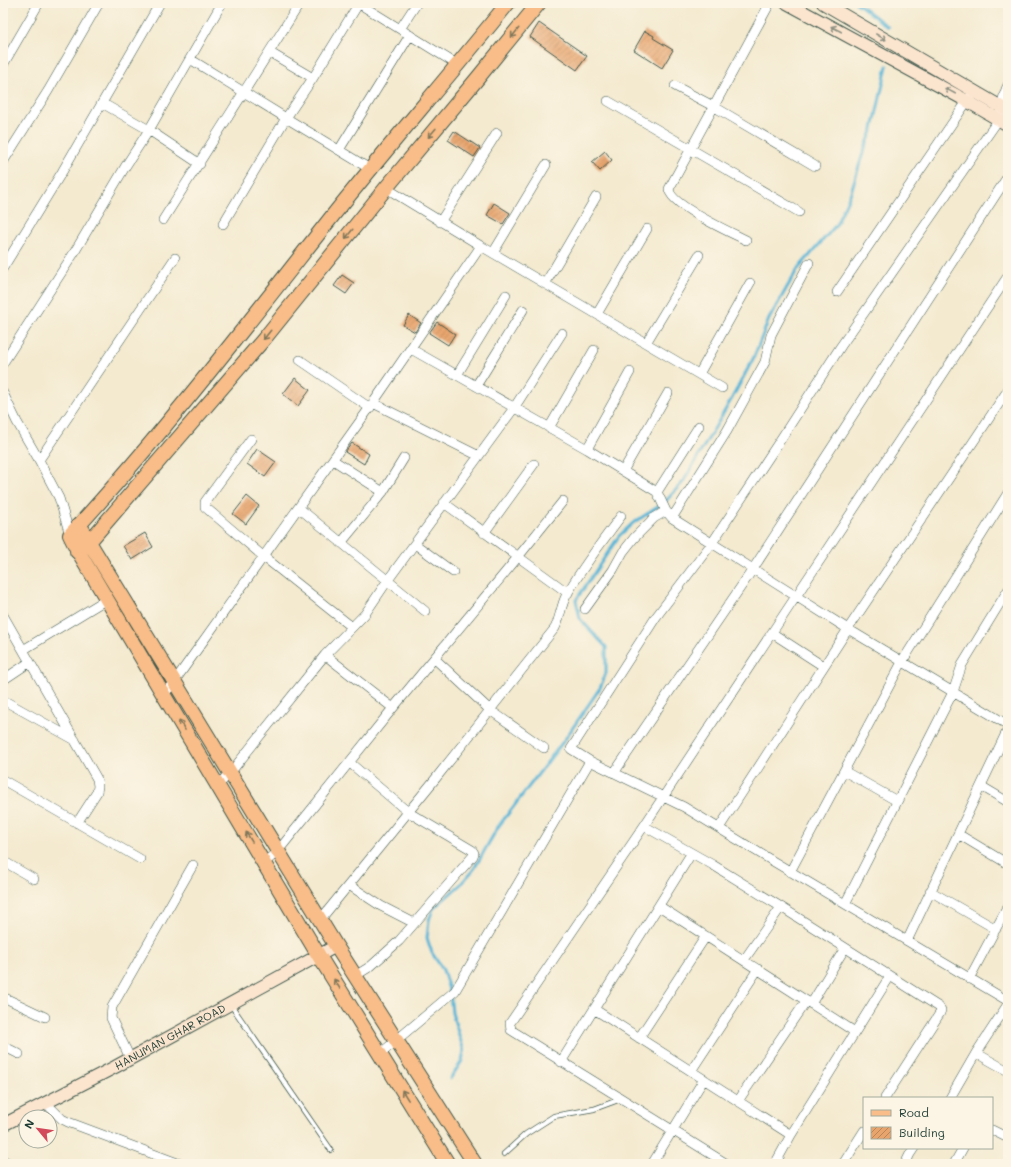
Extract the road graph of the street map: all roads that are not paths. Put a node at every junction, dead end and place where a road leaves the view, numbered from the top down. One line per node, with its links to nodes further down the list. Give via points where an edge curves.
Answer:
1 (39, 3): 17 (street)
2 (99, 3): 33 (street)
3 (160, 3): 25 (street)
4 (222, 3): 16 (street)
5 (300, 3): 15 (street)
6 (358, 3): 13 (street); 19 (street)
7 (418, 3): 13 (street)
8 (508, 3): 18 (main road)
9 (539, 3): 39 (main road, one-way to 39)
10 (770, 3): 26 (street)
11 (787, 3): 23 (street, one-way to 11)
12 (823, 3): 23 (street, one-way to 23)
13 (400, 29): 14 (street)
14 (410, 36): 18 (street); 32 (street)
15 (269, 52): 19 (street); 22 (street)
16 (190, 59): 22 (street); 29 (street)
17 (3, 65)
18 (458, 65): 37 (main road)
19 (313, 78): 28 (street)
20 (1008, 85): 27 (street, via 1004,96)
21 (675, 86): 26 (street)
22 (244, 92): 28 (street); 34 (street)
23 (971, 96): 27 (street); 56 (street)
24 (608, 101): 31 (street)
25 (102, 103): 29 (street); 52 (street)
26 (713, 106): 31 (street); 36 (street)
27 (1004, 116): 98 (street, via 841,346)
28 (286, 118): 32 (street); 44 (street)
29 (149, 130): 34 (street); 65 (street)
30 (497, 133): 43 (street)
31 (690, 149): 41 (street); 46 (street, via 670,184 670,194 685,208)
32 (339, 150): 37 (street)
33 (3, 162)
34 (200, 164): 42 (street)
35 (546, 165): 48 (street)
36 (815, 166)
37 (370, 170): 95 (main road, via 155,439)
38 (1008, 176): 103 (street)
39 (386, 188): 43 (street); 100 (main road, one-way to 100, via 264,339)
40 (596, 198): 55 (street)
41 (800, 212)
42 (164, 220)
43 (440, 222): 47 (street)
44 (224, 224)
45 (647, 229): 59 (street)
46 (746, 240)
47 (481, 246): 48 (street); 62 (street)
48 (493, 253): 55 (street)
49 (699, 255): 61 (street)
50 (175, 258): 82 (street)
51 (809, 263): 93 (street, via 771,335 765,362 727,432)
52 (3, 268)
53 (1008, 276): 108 (street)
54 (750, 283): 67 (street)
55 (545, 284): 59 (street)
56 (837, 292)
57 (506, 295): 68 (street)
58 (523, 310): 69 (street)
59 (596, 314): 61 (street)
60 (562, 332): 75 (street)
61 (646, 343): 67 (street)
62 (411, 349): 68 (street); 74 (street)
63 (594, 350): 77 (street)
64 (300, 360): 74 (street)
65 (3, 363)
66 (630, 372): 79 (street)
67 (699, 374): 70 (street)
68 (457, 376): 69 (street)
69 (476, 386): 75 (street)
70 (722, 388)
71 (1008, 390): 114 (street)
72 (3, 393): 82 (street)
73 (668, 393): 85 (street)
74 (372, 406): 80 (street); 83 (street)
75 (514, 408): 77 (street); 80 (street)
76 (699, 426): 88 (street)
77 (549, 428): 79 (street)
78 (251, 440): 101 (street, via 204,505)
79 (587, 449): 85 (street)
80 (479, 456): 90 (street)
81 (404, 458): 86 (street)
82 (40, 460): 91 (street)
83 (333, 460): 86 (street); 92 (street)
84 (534, 464): 96 (street)
85 (623, 471): 88 (street)
86 (383, 492): 97 (street)
87 (1008, 493): 120 (street)
88 (658, 495): 93 (street)
89 (563, 501): 102 (street)
90 (444, 503): 96 (street); 99 (street)
91 (63, 508): 95 (street); 95 (street)
92 (298, 508): 97 (street); 101 (street)
93 (667, 512): 98 (street); 110 (street, via 654,518 634,538)
94 (621, 516): 107 (street, via 589,558)
95 (75, 531): 100 (highway)
96 (484, 533): 102 (street)
97 (341, 543): 105 (street)
98 (712, 543): 103 (street); 133 (street, via 656,617 572,747 572,750)
99 (414, 544): 104 (street); 105 (street)
100 (84, 547): 109 (main road); 123 (main road)
101 (264, 557): 113 (street); 123 (street)
102 (518, 558): 107 (street); 118 (street)
103 (753, 569): 108 (street); 137 (street)
104 (453, 572)
105 (388, 580): 111 (street); 113 (street, via 365,614)
106 (1008, 590): 124 (street, via 962,665)
107 (568, 593): 128 (street, via 554,628)
108 (796, 597): 114 (street); 115 (street)
109 (107, 599): 116 (street); 125 (main road)
110 (586, 610)
111 (425, 611)
112 (3, 614): 116 (street)
113 (352, 627): 117 (street)
114 (848, 629): 120 (street); 121 (street)
115 (772, 633): 121 (street); 141 (street)
116 (23, 650): 119 (street)
117 (325, 655): 127 (street); 136 (street)
118 (435, 659): 127 (street); 128 (street)
119 (30, 662): 122 (street); 131 (street)
120 (902, 662): 124 (street); 135 (street)
121 (824, 666): 147 (street)
122 (3, 680)
123 (174, 682): 125 (street); 136 (main road)
124 (953, 692): 129 (street); 142 (street)
125 (164, 694): 139 (main road, one-way to 125)
126 (3, 700): 131 (street)
127 (393, 708): 134 (street)
128 (490, 710): 132 (street); 144 (street)
129 (1008, 725)
130 (1008, 729): 140 (street)
131 (75, 740): 145 (street, via 97,779 98,786 97,792)
132 (544, 748)
133 (590, 761): 137 (street); 186 (street, via 455,991)
134 (350, 762): 144 (street); 149 (street)
135 (844, 771): 142 (street); 156 (street)
136 (230, 773): 139 (street); 149 (main road)
137 (614, 773): 141 (street)
138 (3, 780): 145 (street)
139 (218, 785): 153 (main road, one-way to 139)
140 (981, 786): 143 (street); 148 (street)
141 (663, 796): 146 (street); 147 (street)
142 (897, 802): 160 (street)
143 (1008, 802)
144 (408, 812): 158 (street); 165 (street, via 474,852)
145 (77, 823): 151 (street)
146 (644, 826): 150 (street); 192 (street, via 510,1023 511,1030)
147 (719, 828): 156 (street)
148 (958, 834): 154 (street); 159 (street)
149 (278, 851): 153 (street); 164 (main road)
150 (691, 854): 161 (street); 163 (street)
151 (140, 859)
152 (3, 861): 157 (street)
153 (264, 863): 171 (main road)
154 (1008, 864)
155 (193, 865): 191 (street, via 112,1007 110,1018)
156 (790, 872): 160 (street)
157 (34, 879)
158 (349, 885): 164 (street); 165 (street, via 380,906)
159 (930, 891): 166 (street); 168 (street)
160 (845, 904): 168 (street)
161 (659, 906): 167 (street); 182 (street)
162 (1008, 906): 166 (street)
163 (781, 907): 170 (street); 172 (street)
164 (320, 920): 169 (main road)
165 (414, 923): 174 (street, via 385,955)
166 (996, 929): 176 (street)
167 (706, 936): 172 (street); 185 (street)
168 (907, 941): 176 (street)
169 (336, 946): 171 (street, HANUMAN GHAR ROAD); 174 (main road)
170 (845, 948): 175 (street); 179 (street)
171 (319, 956): 180 (street, HANUMAN GHAR ROAD); 190 (main road, one-way to 171)
172 (744, 960): 173 (street)
173 (758, 969): 179 (street); 193 (street)
174 (355, 976): 186 (main road)
175 (890, 976): 184 (street); 196 (street, via 941,1010)
176 (969, 979): 178 (street)
177 (3, 997): 183 (street)
178 (1008, 1001)
179 (809, 1002): 184 (street); 199 (street)
180 (230, 1004): 191 (street, HANUMAN GHAR ROAD); 211 (lane)
181 (1008, 1004): 188 (street)
182 (594, 1009): 185 (street); 192 (street)
183 (45, 1017)
184 (855, 1032): 207 (street)
185 (639, 1038): 193 (street)
186 (397, 1041): 190 (street); 201 (main road)
187 (3, 1046): 189 (street)
188 (976, 1053): 194 (street); 197 (street)
189 (19, 1054)
190 (380, 1054): 202 (main road, one-way to 190)
191 (130, 1058): 200 (street, HANUMAN GHAR ROAD)
192 (561, 1062): 198 (street)
193 (691, 1071): 195 (street)
194 (1008, 1071)
195 (704, 1079): 199 (street); 205 (street)
196 (887, 1097)
197 (951, 1097)
198 (621, 1099): 205 (street); 212 (lane, via 594,1108 554,1116 526,1134)
199 (738, 1101): 207 (street)
200 (46, 1103): 203 (street, HANUMAN GHAR ROAD); 215 (street, via 68,1122)
201 (438, 1106): 202 (main road); 217 (main road)
202 (419, 1118): 216 (main road)
203 (3, 1125)
204 (993, 1130): 208 (street)
205 (673, 1131): 218 (street); 219 (street)
206 (863, 1133): 221 (street)
207 (791, 1135): 220 (street)
208 (1008, 1138)
209 (913, 1149): 222 (street)
210 (962, 1149): 223 (street)
211 (331, 1150)
212 (504, 1154)
213 (3, 1160): 214 (street)
214 (10, 1164)
215 (180, 1164)
216 (448, 1164)
217 (475, 1164)
218 (652, 1164)
219 (727, 1164)
220 (775, 1164)
221 (843, 1164)
222 (905, 1164)
223 (954, 1164)

